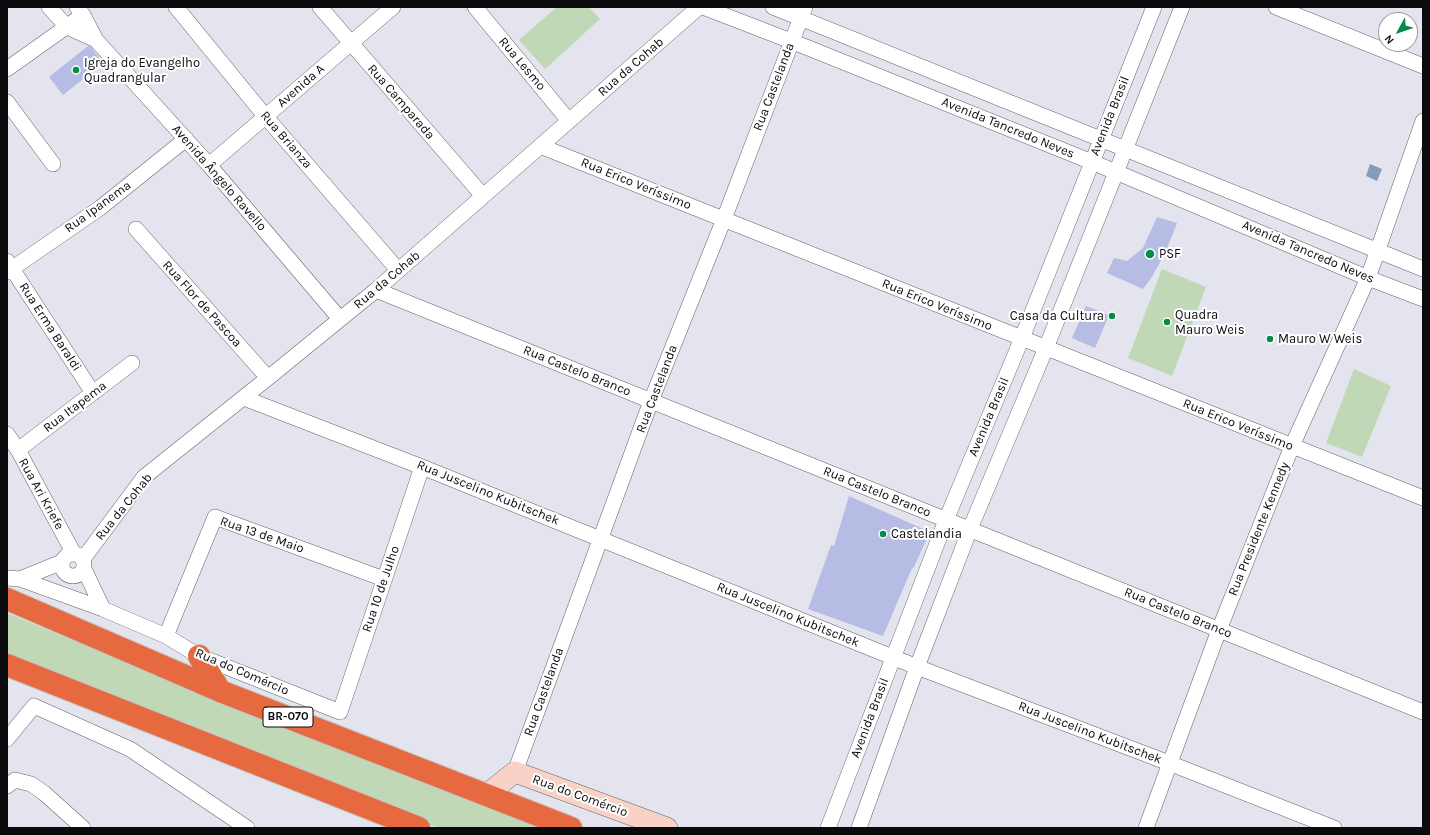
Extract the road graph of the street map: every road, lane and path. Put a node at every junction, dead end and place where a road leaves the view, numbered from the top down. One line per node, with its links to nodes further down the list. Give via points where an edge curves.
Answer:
1 (49, 7): 14 (street, Avenida Ângelo Ravello)
2 (176, 7): 21 (street, Rua Brianza)
3 (320, 7): 17 (street, Rua Camparada)
4 (393, 7): 17 (street, Avenida A)
5 (475, 7): 22 (street, Rua Lesmo)
6 (699, 7): 22 (street, Rua da Cohab)
7 (703, 7): 16 (street, Avenida Tancredo Neves)
8 (774, 7): 13 (street, Avenida Tancredo Neves)
9 (1154, 7): 25 (street, Avenida Brasil)
10 (1182, 7): 27 (street, Avenida Brasil)
11 (1276, 7): 18 (street)
12 (80, 11): 14 (street); 15 (street, Avenida Ângelo Ravello)
13 (802, 12): 16 (street, Rua Castelanda); 25 (street, Avenida Tancredo Neves)
14 (67, 27): 15 (street, Avenida Ângelo Ravello); 19 (street)
15 (96, 40): 24 (street, Avenida Ângelo Ravello)
16 (791, 41): 28 (street, Avenida Tancredo Neves); 33 (street, Rua Castelanda)
17 (350, 44): 21 (street, Avenida A); 32 (street, Rua Camparada)
18 (1423, 66)
19 (7, 69)
20 (7, 102): 29 (street)
21 (265, 116): 30 (street, Avenida A); 38 (street, Rua Brianza)
22 (569, 121): 26 (street, Rua da Cohab)
23 (1423, 121): 35 (street, Rua Presidente Kennedy)
24 (186, 139): 30 (street, Avenida Ângelo Ravello); 36 (street, Rua Ipanema, via 100,208)
25 (1102, 139): 27 (street, Avenida Tancredo Neves); 28 (street, Avenida Brasil)
26 (540, 146): 32 (street, Rua da Cohab); 33 (street, Rua Erico Veríssimo)
27 (1125, 148): 31 (street, Avenida Brasil); 35 (street, Avenida Tancredo Neves)
28 (1092, 162): 31 (street, Avenida Tancredo Neves); 43 (street, Avenida Brasil)
29 (53, 164)
30 (208, 164): 42 (street, Avenida Ângelo Ravello)
31 (1116, 171): 39 (street, Avenida Tancredo Neves); 44 (street, Avenida Brasil)
32 (483, 196): 38 (street, Rua da Cohab)
33 (724, 220): 43 (street, Rua Erico Veríssimo); 49 (street, Rua Castelanda)
34 (136, 229): 46 (street, Rua Flor de Pascoa)
35 (1378, 251): 37 (street, Avenida Tancredo Neves); 39 (street, Rua Presidente Kennedy)
36 (9, 267): 47 (street, Rua Erma Baraldi)
37 (1423, 269)
38 (398, 270): 40 (street, Rua da Cohab)
39 (1368, 278): 41 (street, Avenida Tancredo Neves); 51 (street, Rua Presidente Kennedy)
40 (376, 290): 42 (street, Rua da Cohab); 49 (street, Rua Castelo Branco)
41 (1423, 299)
42 (340, 319): 46 (street, Rua da Cohab)
43 (1022, 338): 44 (street, Rua Erico Veríssimo); 55 (street, Avenida Brasil)
44 (1046, 348): 51 (street, Rua Erico Veríssimo); 56 (street, Avenida Brasil)
45 (132, 363): 47 (street, Rua Itapema)
46 (268, 378): 48 (street, Rua da Cohab)
47 (93, 393): 52 (street, Rua Itapema)
48 (244, 398): 53 (street, Rua Juscelino Kubitschek); 58 (street, Rua da Cohab, via 144,477)
49 (651, 401): 55 (street, Rua Castelo Branco); 57 (street, Rua Castelanda)
50 (7, 434): 52 (street, Rua Ari Kriefe)
51 (1292, 446): 54 (street, Rua Erico Veríssimo); 63 (street, Rua Presidente Kennedy)
52 (18, 450): 58 (street, Rua Ari Kriefe)
53 (422, 467): 57 (street, Rua Juscelino Kubitschek); 60 (street, Rua 10 de Julho)
54 (1423, 498)
55 (946, 520): 56 (street, Rua Castelo Branco); 66 (street, Avenida Brasil)
56 (970, 529): 63 (street, Rua Castelo Branco); 68 (street, Avenida Brasil)
57 (600, 538): 66 (street, Rua Juscelino Kubitschek); 74 (street, Rua Castelanda)
58 (76, 561): 59 (street); 62 (street)
59 (13, 578): 62 (street, Rua do Comércio)
60 (384, 579): 64 (street, Rua 13 de Maio, via 215,517); 70 (street, Rua 10 de Julho)
61 (7, 599): 69 (highway, BR-070)
62 (103, 609): 64 (street, Rua do Comércio)
63 (1219, 630): 71 (street, Rua Castelo Branco); 73 (street, Rua Presidente Kennedy)
64 (166, 636): 65 (street, Rua do Comércio)
65 (199, 656): 69 (highway); 70 (street, Rua do Comércio)
66 (893, 658): 68 (street, Rua Juscelino Kubitschek); 83 (street, Avenida Brasil)
67 (7, 665): 77 (highway)
68 (917, 667): 73 (street, Rua Juscelino Kubitschek); 84 (street, Avenida Brasil)
69 (220, 691): 76 (highway, BR-070)
70 (340, 712)
71 (1423, 712)
72 (7, 739): 79 (street, via 34,706 130,749)
73 (1169, 763): 85 (street, Rua Presidente Kennedy); 86 (street, Rua Juscelino Kubitschek)
74 (515, 772): 76 (street); 82 (street, Rua do Comércio)
75 (11, 783): 78 (street, via 31,784)
76 (486, 795): 81 (highway, BR-070)
77 (382, 820): 80 (highway)
78 (83, 828)
79 (248, 828)
80 (419, 828)
81 (571, 828)
82 (667, 828)
83 (828, 828)
84 (859, 828)
85 (1146, 828)
86 (1334, 828)

